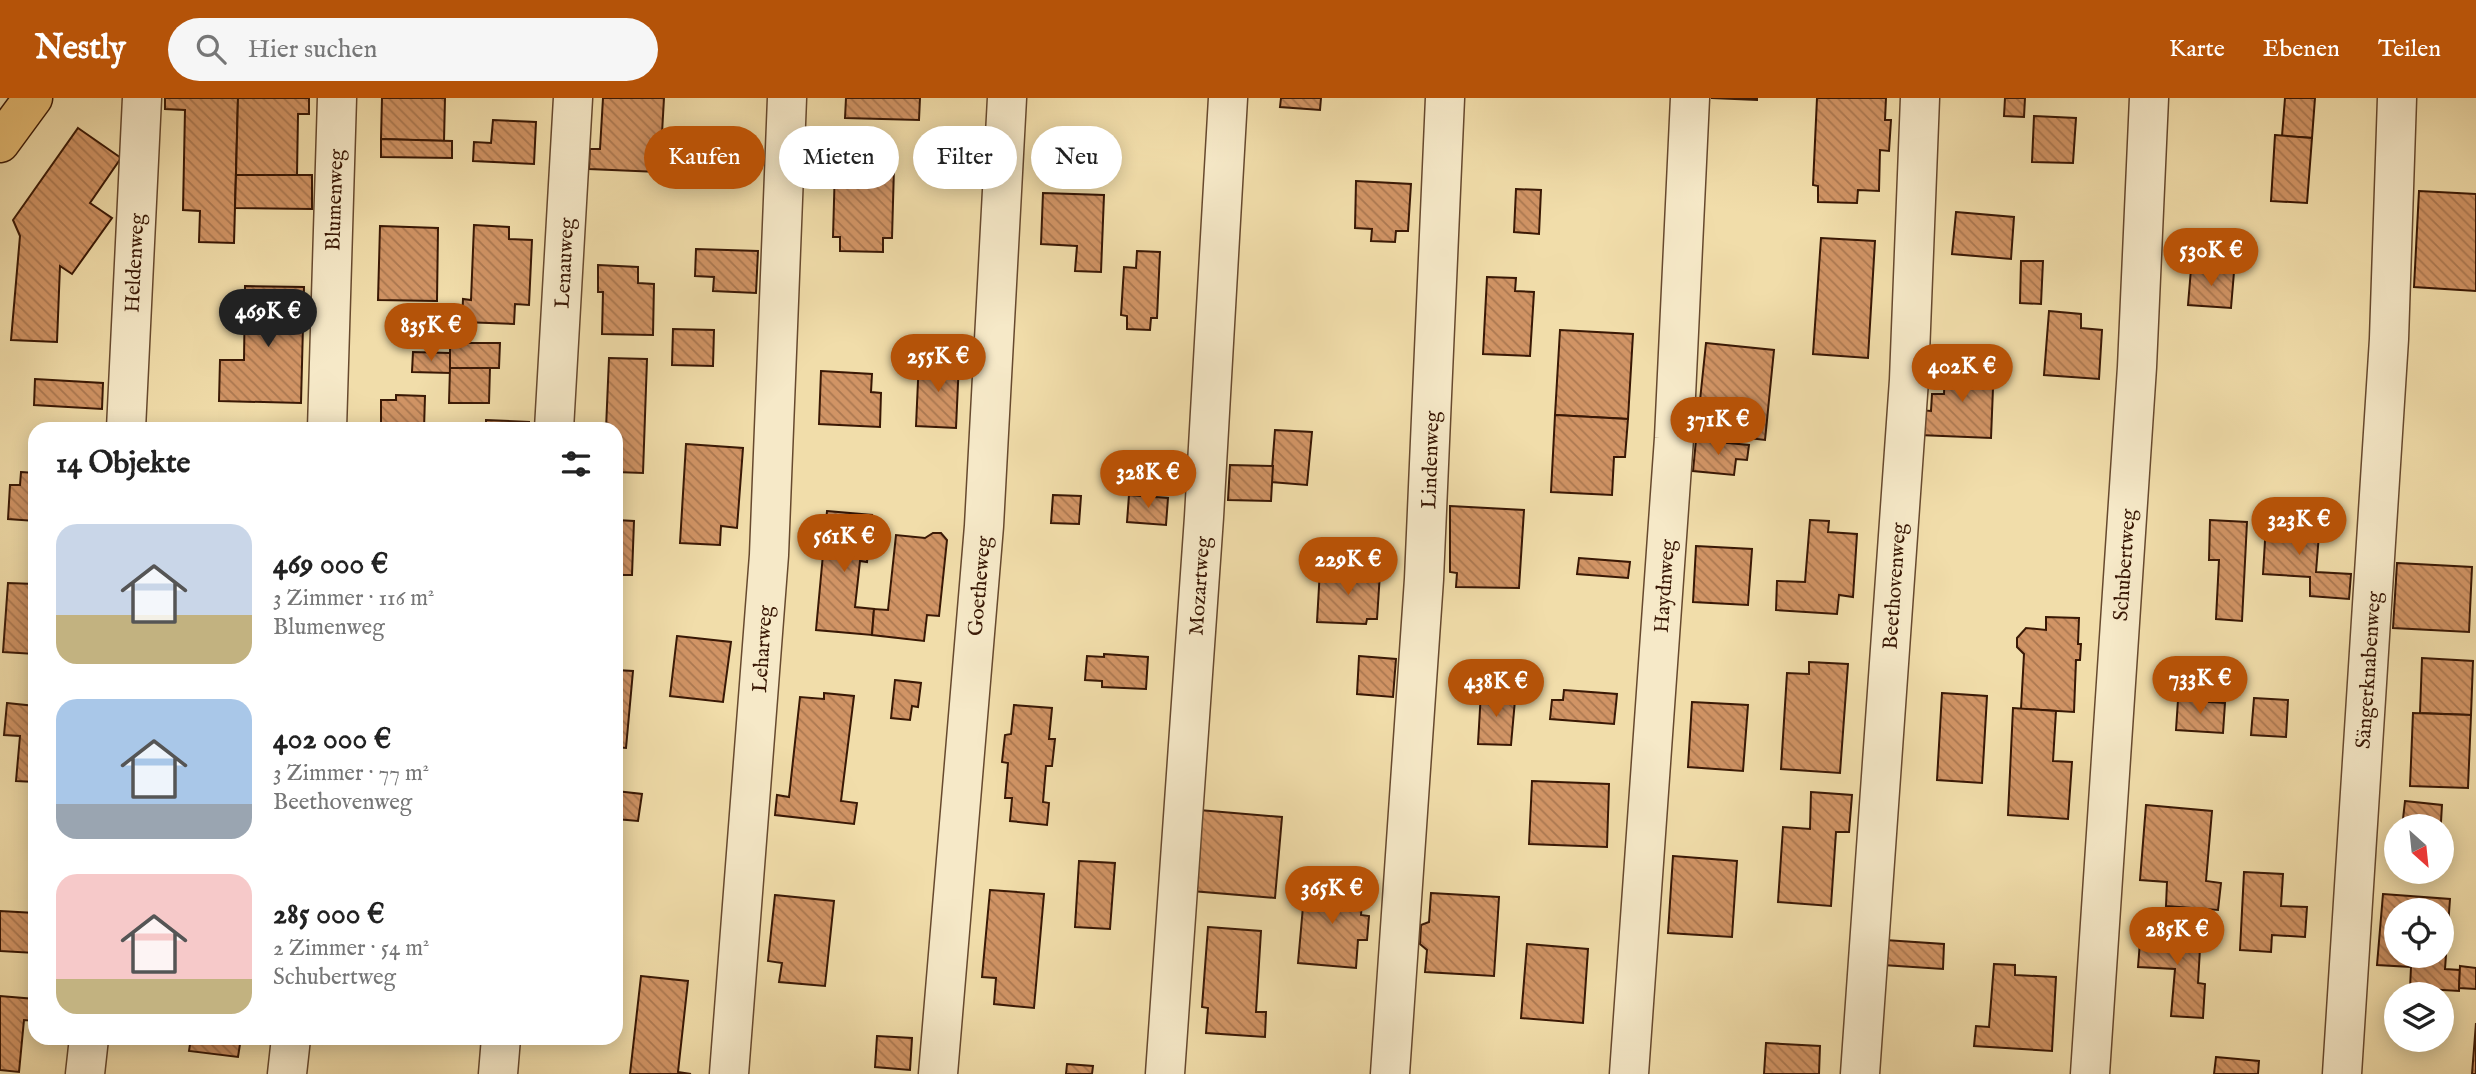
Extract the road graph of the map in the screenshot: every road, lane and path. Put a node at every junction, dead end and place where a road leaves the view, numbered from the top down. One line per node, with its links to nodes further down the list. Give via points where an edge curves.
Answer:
1 (33, 98): 13 (main road)
2 (142, 98): 14 (street, Heldenweg)
3 (337, 98): 15 (street, Blumenweg)
4 (573, 98): 16 (street, Lenauweg)
5 (787, 98): 23 (street, Leharweg, via 769,555)
6 (1007, 98): 24 (street, Goetheweg, via 984,526)
7 (1228, 98): 25 (street, Mozartweg)
8 (1445, 98): 26 (street, Lindenweg, via 1424,579)
9 (1690, 98): 27 (street, Haydnweg, via 1674,438)
10 (1920, 98): 28 (street, Beethovenweg, via 1909,380)
11 (2149, 98): 29 (street, Schubertweg, via 2137,367)
12 (2397, 98): 30 (street, Sängerknabenweg, via 2389,339)
13 (0, 143)
14 (125, 422)
15 (327, 422)
16 (554, 422)
17 (88, 1045): 20 (street)
18 (290, 1045): 21 (street)
19 (500, 1045): 22 (street)
20 (85, 1074)
21 (287, 1074)
22 (498, 1074)
23 (729, 1074)
24 (937, 1074)
25 (1165, 1074)
26 (1390, 1074)
27 (1629, 1074)
28 (1860, 1074)
29 (2090, 1074)
30 (2342, 1074)

